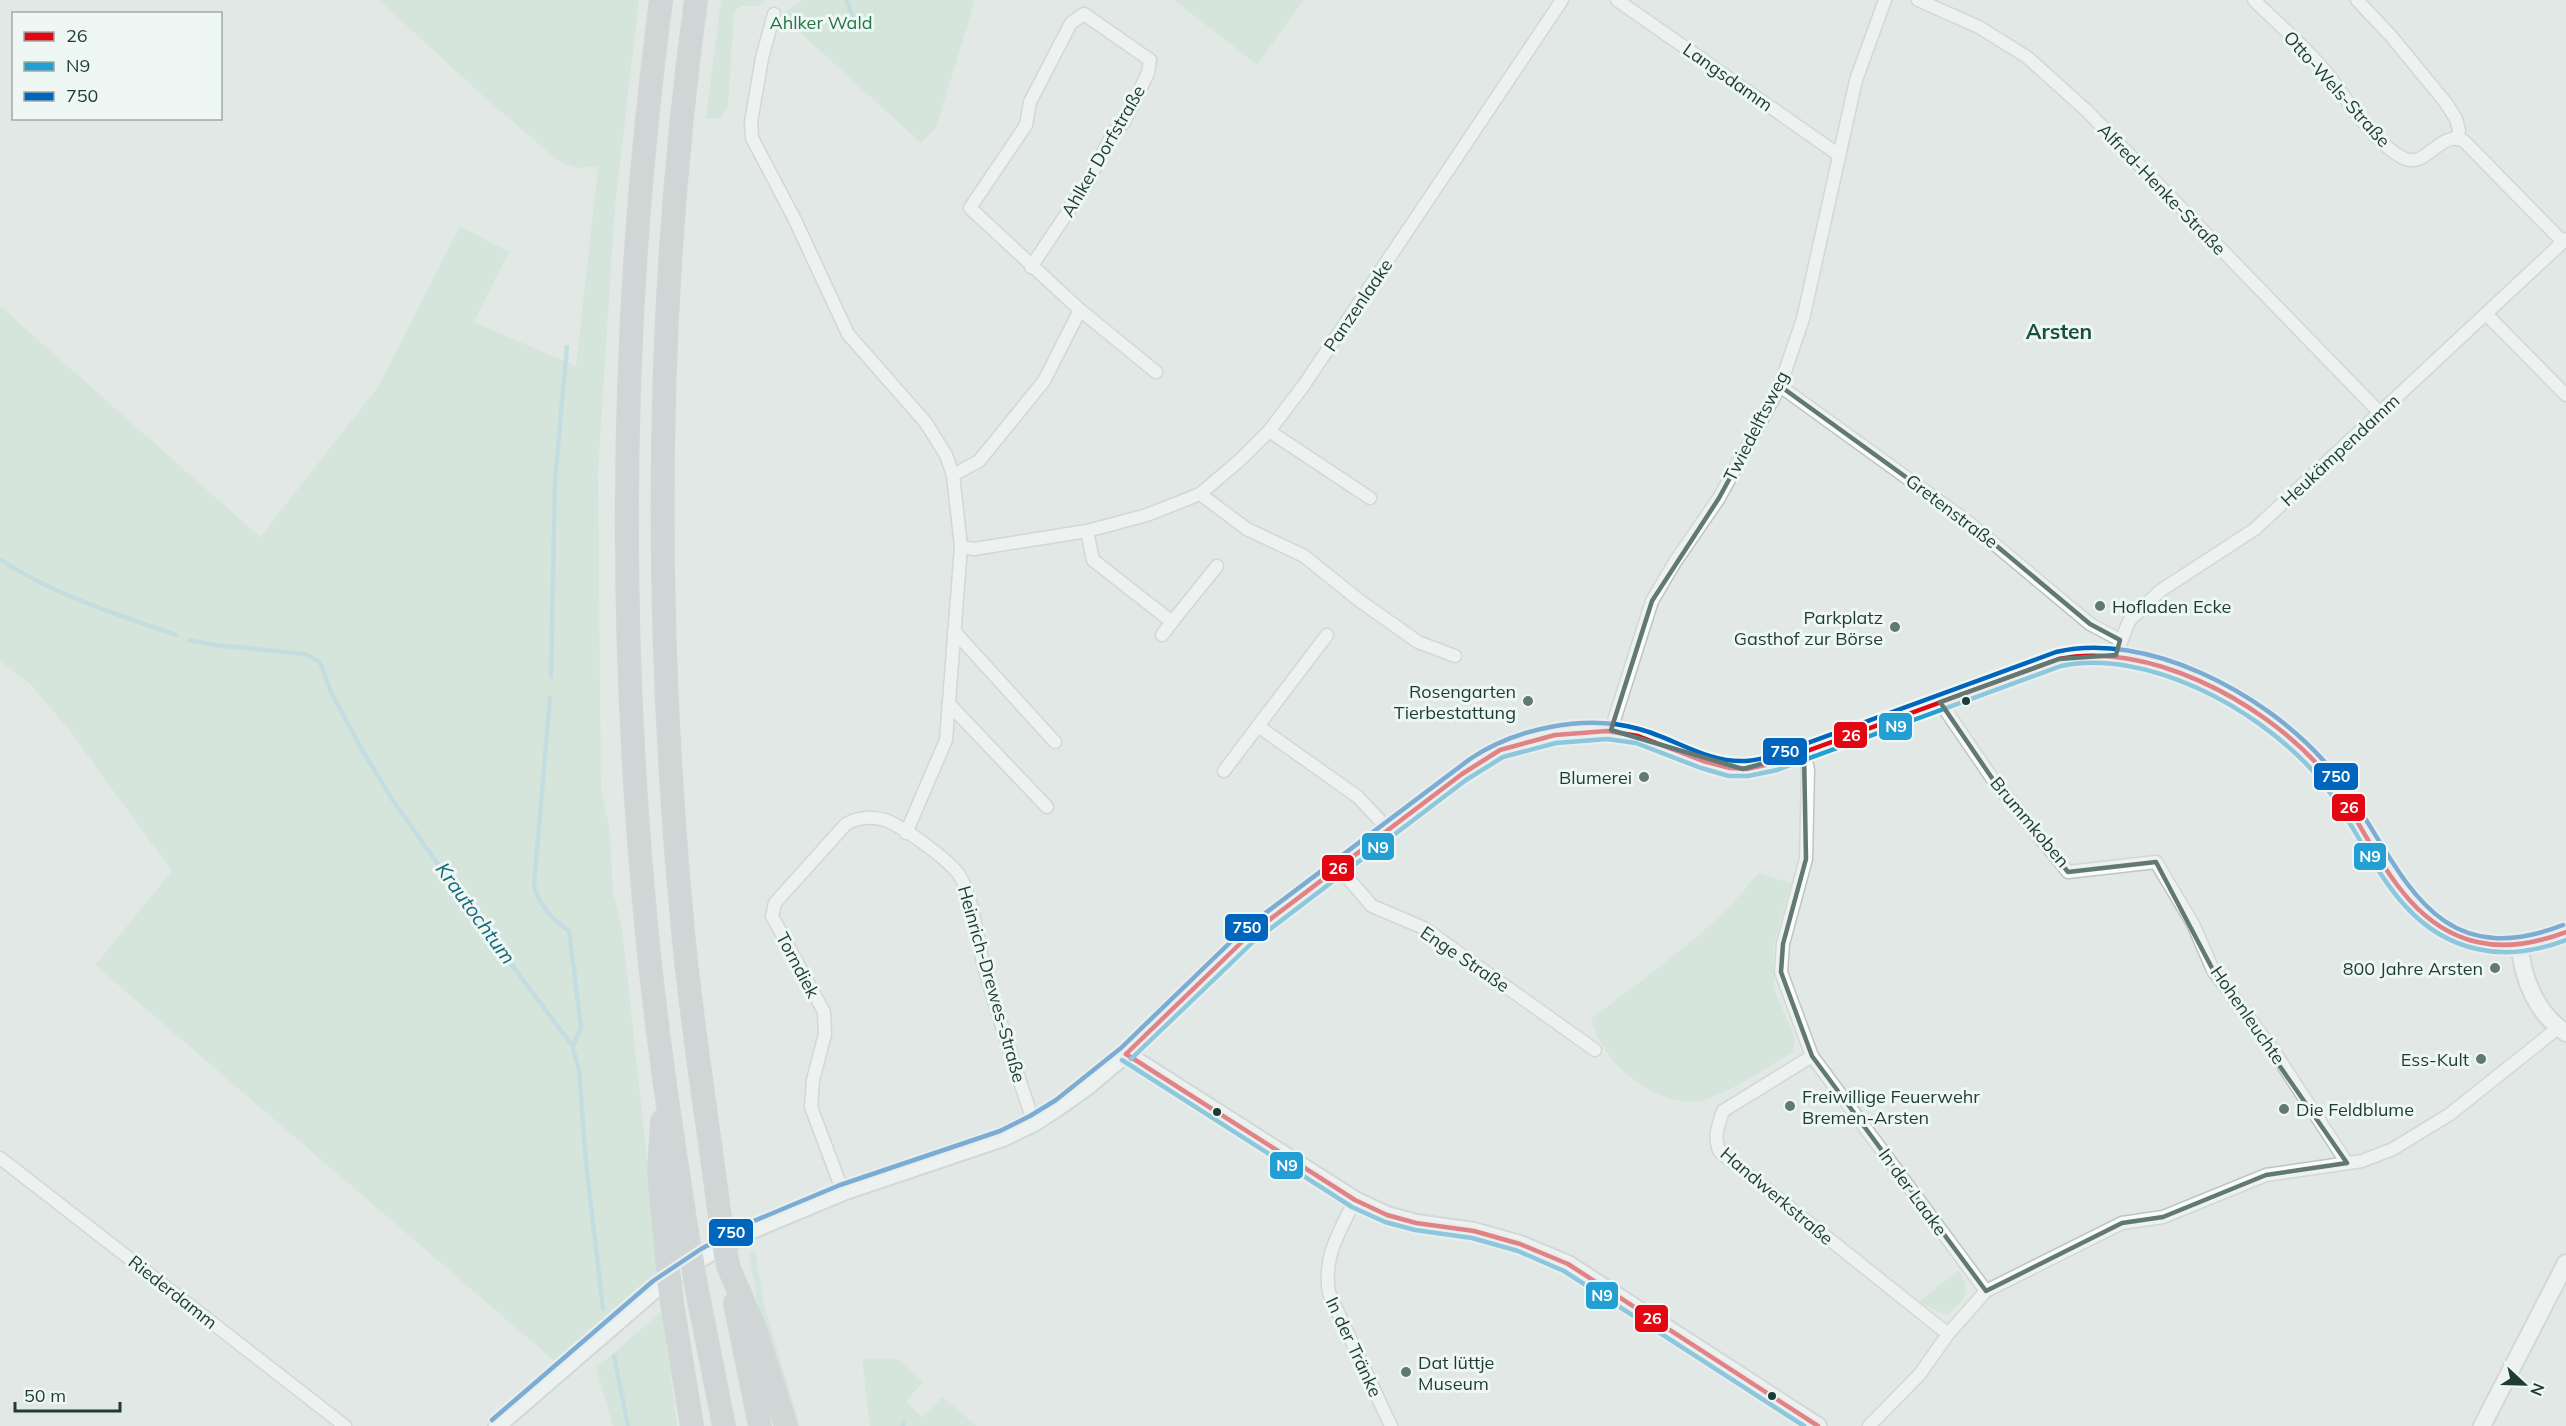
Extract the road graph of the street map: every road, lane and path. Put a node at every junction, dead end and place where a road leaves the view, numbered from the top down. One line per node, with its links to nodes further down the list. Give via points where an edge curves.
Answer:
1 (661, 0): 51 (highway, via 635,272 627,470 627,622 647,936)
2 (696, 0): 58 (highway, bridge, via 670,274 663,472 664,620 669,760 683,935)
3 (1562, 0): 20 (street, Panzenlaake, via 1304,385)
4 (1617, 0): 11 (street, Langsdamm)
5 (1885, 0): 11 (street, Twiedelftsweg, via 1856,80)
6 (1918, 0): 19 (street, Alfred-Henke-Straße, via 1979,27 2027,57 2087,111)
7 (2254, 0): 10 (street, Otto-Wels-Straße, via 2328,74 2347,104 2392,151 2405,159 2420,159 2441,143)
8 (2357, 0): 10 (street, via 2446,103 2456,119)
9 (774, 14): 21 (street, via 762,58 752,138 848,334 926,423 946,455)
10 (2458, 138): 12 (street)
11 (1839, 155): 17 (street, Twiedelftsweg, via 1803,319)
12 (2565, 240): 15 (street, Heukämpendamm)
13 (1031, 267): 13 (street, Ahlker Dorfstraße, via 970,208 1026,125 1030,102 1071,23 1084,14 1150,60 1148,73 1124,122 1113,133 1087,183); 14 (street, Ahlker Dorfstraße)
14 (1080, 310): 16 (street, Ahlker Dorfstraße); 21 (street, via 1044,381 979,461)
15 (2487, 315): 18 (street); 19 (street, Heukämpendamm)
16 (1156, 372)
17 (1780, 386): 31 (street, Gretenstraße, via 1968,522); 36 (street, Twiedelftsweg, via 1719,498 1652,601)
18 (2566, 395)
19 (2380, 413): 31 (street, Heukämpendamm, via 2254,530 2160,591 2129,621)
20 (1269, 431): 22 (street, Panzenlaake); 23 (street)
21 (953, 475): 25 (street)
22 (1200, 494): 24 (street, Panzenlaake, via 1147,515); 32 (street, via 1247,529 1304,556 1419,642)
23 (1370, 498)
24 (1087, 531): 25 (street, Panzenlaake, via 974,549); 27 (street, via 1093,560)
25 (961, 547): 28 (street)
26 (1217, 566): 27 (street)
27 (1172, 622): 29 (street)
28 (954, 631): 34 (street); 37 (street)
29 (1162, 635)
30 (1327, 635): 35 (street)
31 (2118, 648): 33 (street, via 2059,658); 46 (street, via 2254,710 2294,742 2337,790 2406,897 2436,927 2476,944)
32 (1455, 656)
33 (1940, 702): 38 (street); 43 (street, Brummkoben, via 1994,781 2068,872)
34 (949, 704): 40 (street); 42 (street, via 946,740)
35 (1258, 726): 39 (street); 41 (street, via 1358,797)
36 (1611, 730): 38 (street, via 1743,769); 41 (street, via 1548,737 1506,748 1479,761)
37 (1055, 742)
38 (1804, 752): 50 (street, In der Laake, via 1808,770 1806,859 1783,944 1782,972)
39 (1224, 771)
40 (1047, 807)
41 (1388, 829): 44 (street)
42 (906, 832): 52 (street, Heinrich-Drewes-Straße, via 957,872 966,888 983,962); 55 (street, Torndiek, via 887,820 871,817 846,824 775,903 772,916 824,1012 825,1034 813,1080 811,1107)
43 (2156, 862): 54 (street, Hohenleuchte, via 2193,924 2213,970 2275,1053)
44 (1339, 868): 48 (street, Enge Straße, via 1372,906 1424,928); 49 (street, via 1240,943)
45 (2566, 932): 46 (street)
46 (2520, 945): 47 (street, via 2528,988)
47 (2562, 1031): 54 (street, via 2450,1113 2393,1149)
48 (1595, 1050)
49 (1126, 1054): 52 (street); 56 (street)
50 (1812, 1056): 59 (street, In der Laake); 60 (street, Handwerkstraße, via 1723,1111 1716,1144 1720,1152)
51 (666, 1093): 64 (highway, bridge, via 658,1172 672,1303); 65 (highway, bridge, via 689,1245)
52 (1034, 1123): 55 (street, via 985,1144)
53 (0, 1158): 62 (street, Riederdamm)
54 (2347, 1163): 59 (street, via 2266,1175 2163,1217 2122,1223)
55 (843, 1192): 63 (street, via 752,1230 668,1281)
56 (1355, 1200): 68 (street, In der Tränke, via 1336,1238 1326,1277 1329,1293); 69 (street, via 1416,1223 1474,1231 1520,1244 1568,1264)
57 (2566, 1263): 61 (street)
58 (728, 1266): 66 (highway); 67 (highway, via 755,1329)
59 (1986, 1291): 60 (street)
60 (1948, 1334): 70 (street, via 1920,1374)
61 (2486, 1425)
62 (345, 1426)
63 (497, 1426)
64 (692, 1426)
65 (724, 1426)
66 (760, 1426)
67 (786, 1426)
68 (1391, 1426)
69 (1818, 1426)
70 (1869, 1426)

